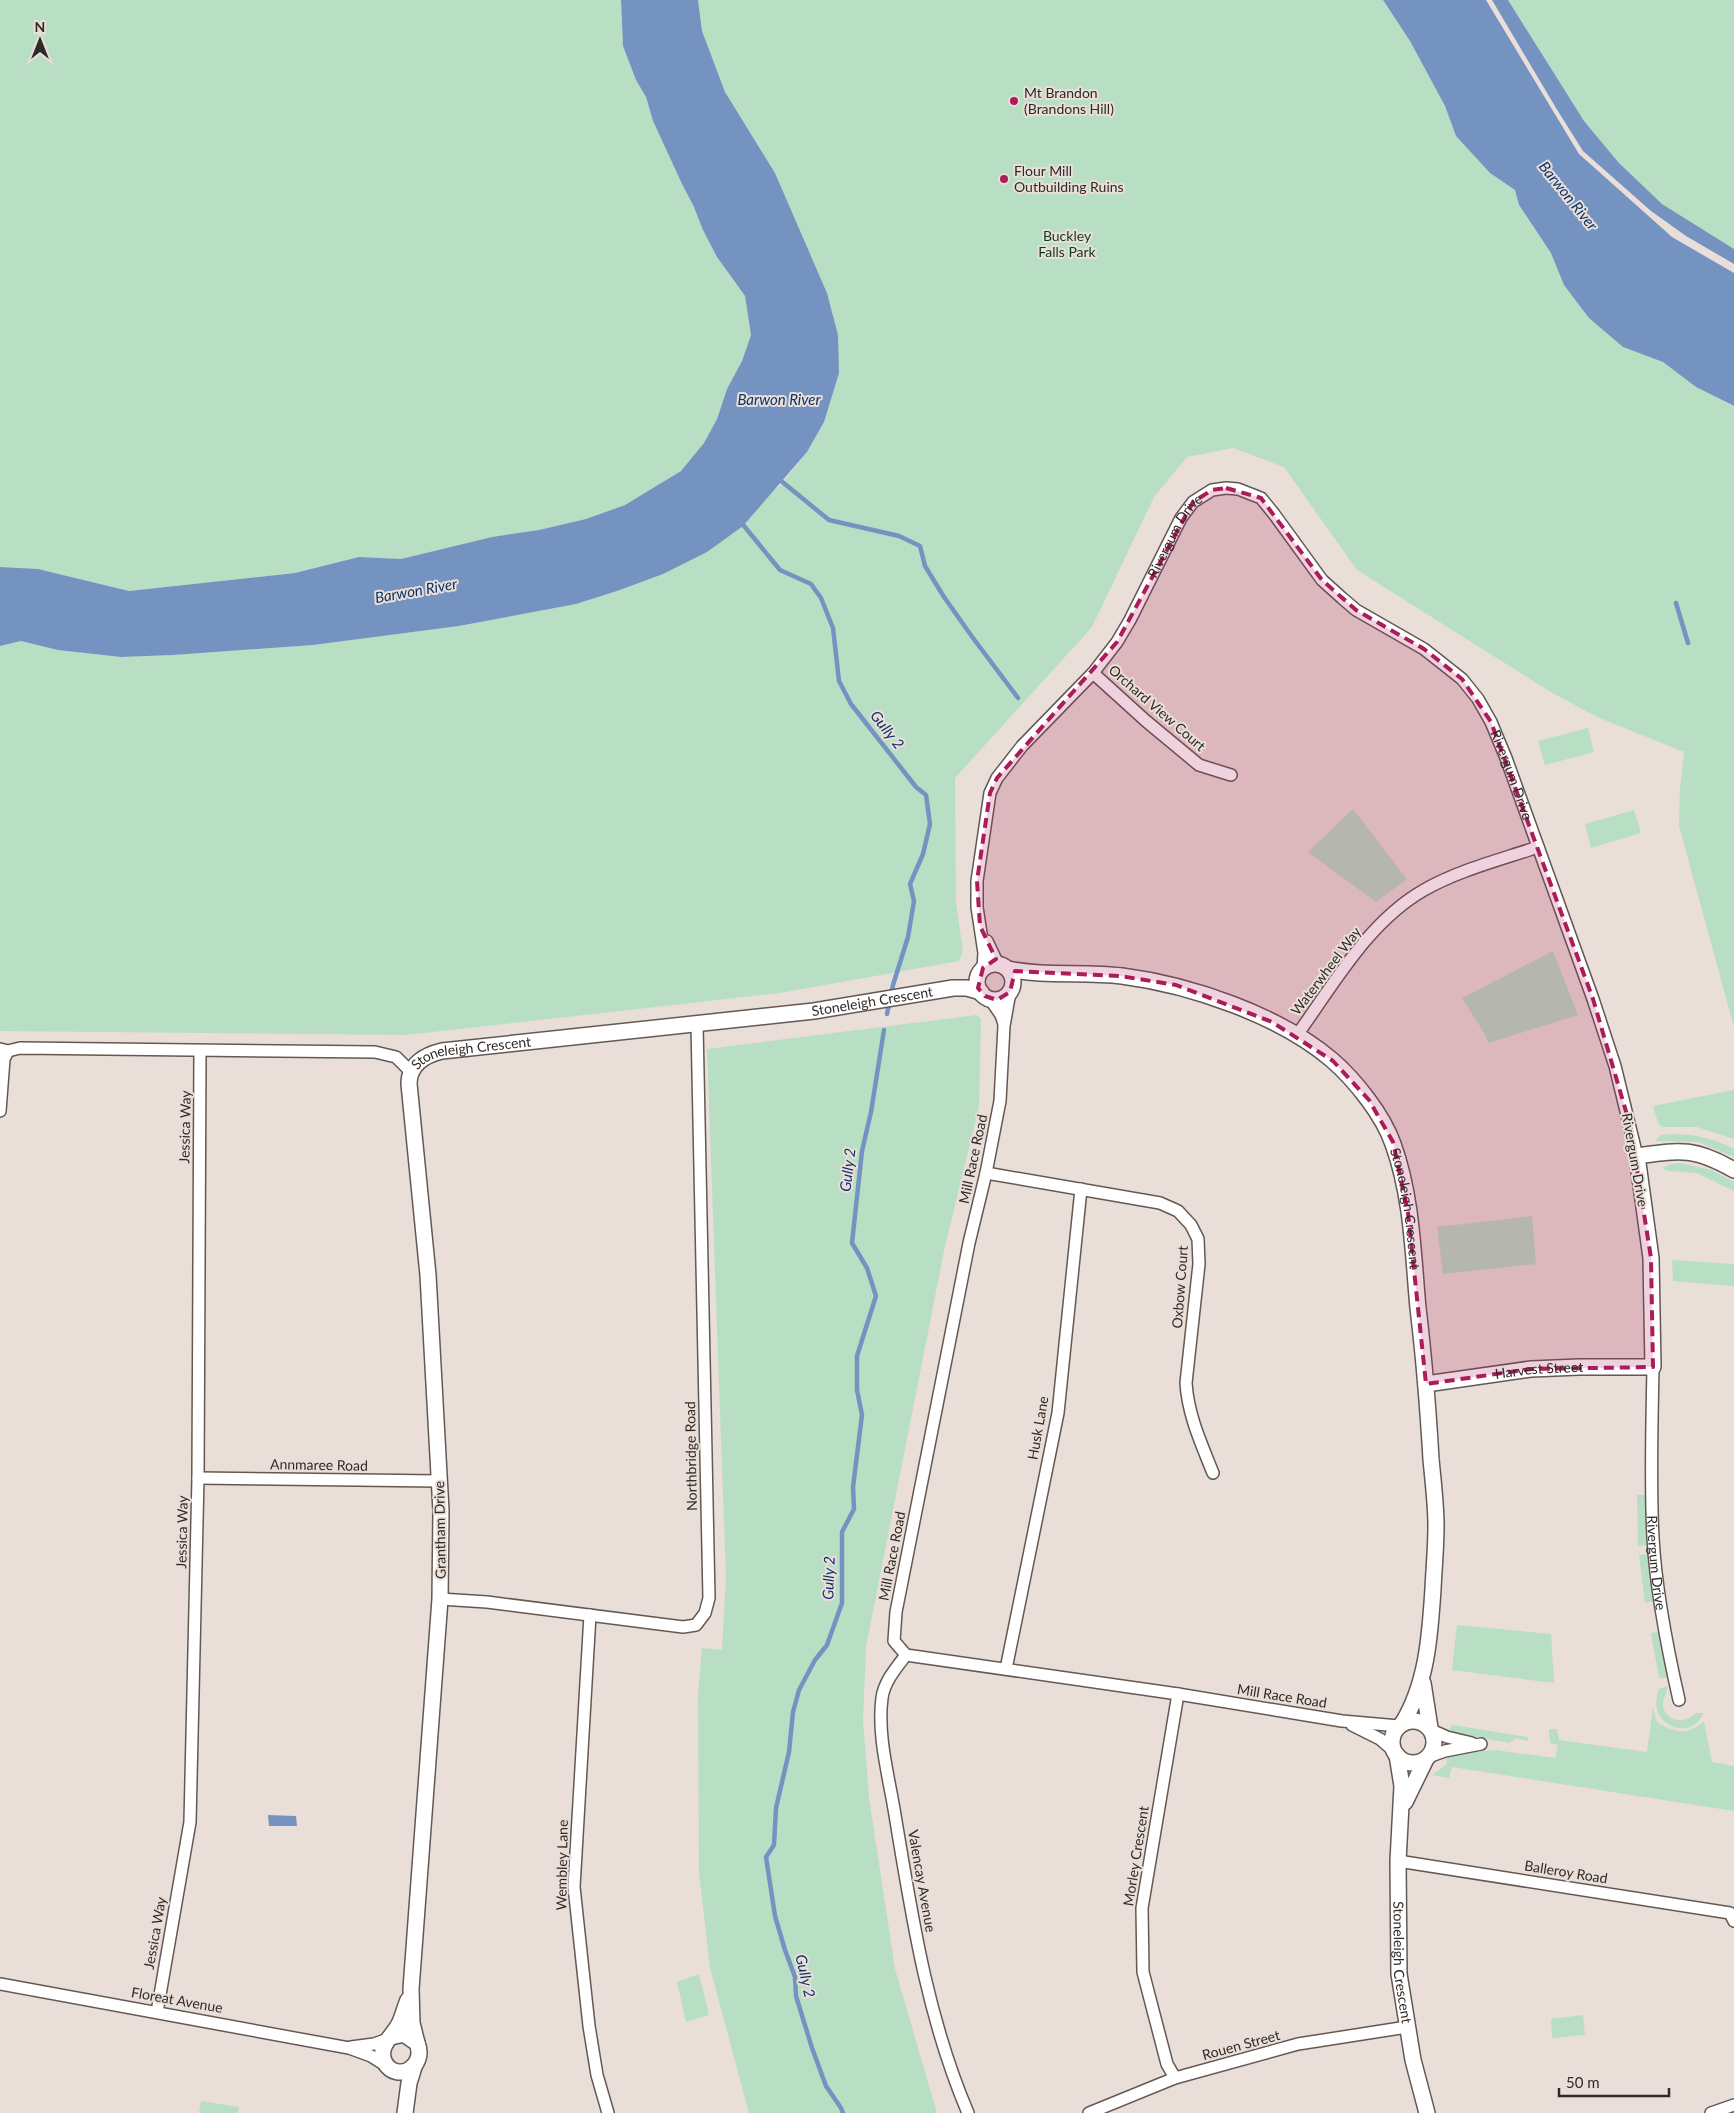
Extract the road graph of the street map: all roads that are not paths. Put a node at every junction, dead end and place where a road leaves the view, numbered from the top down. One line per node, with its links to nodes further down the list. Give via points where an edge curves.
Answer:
1 (1093, 673): 2 (street, Orchard View Court, via 1199,765); 3 (street, Rivergum Drive, via 1130,620 1181,518 1193,502 1212,490 1226,488 1251,493 1261,498 1322,580 1342,598 1356,610 1424,649 1462,679 1491,722); 4 (street, Rivergum Drive, via 1022,746 997,778 990,793 976,881)
2 (1231, 775)
3 (1538, 847): 13 (street, Waterwheel Way, via 1452,876 1408,901 1368,938); 18 (street, Rivergum Drive, via 1614,1066)
4 (980, 926): 5 (street, Rivergum Drive); 6 (street, Rivergum Drive, via 984,953)
5 (1003, 966): 6 (street, Stoneleigh Crescent, via 987,965); 7 (street, Stoneleigh Crescent); 9 (street, via 1012,976)
6 (981, 970): 8 (street, Stoneleigh Crescent); 10 (street, via 977,983)
7 (1051, 974): 9 (street, Stoneleigh Crescent, via 1038,976); 13 (street, Stoneleigh Crescent, via 1120,976 1176,985)
8 (953, 988): 10 (street, Stoneleigh Crescent, via 967,988); 11 (street, Stoneleigh Crescent, via 814,1011)
9 (1011, 989): 10 (street, Stoneleigh Crescent, via 1002,998); 12 (street, Mill Race Road)
10 (985, 996): 12 (street, Mill Race Road, via 1001,1015)
11 (697, 1025): 16 (street, Stoneleigh Crescent, via 442,1051 420,1060); 28 (street, Northbridge Road, via 709,1598 706,1613 696,1625 683,1627)
12 (1004, 1026): 20 (street, Mill Race Road, via 1000,1101)
13 (1297, 1035): 23 (street, Stoneleigh Crescent, via 1333,1061 1369,1100 1393,1142 1408,1212)
14 (4, 1050): 15 (street, Stoneleigh Crescent); 17 (street)
15 (200, 1051): 16 (street, Stoneleigh Crescent, via 375,1052 396,1057); 25 (street, Jessica Way)
16 (411, 1072): 26 (street, Grantham Drive, via 409,1084 428,1275)
17 (0, 1111)
18 (1636, 1156): 19 (street, via 1692,1152); 22 (street, Rivergum Drive, via 1651,1258)
19 (1734, 1170)
20 (986, 1172): 21 (street, Oxbow Court); 29 (street, Mill Race Road, via 894,1620 894,1641)
21 (1081, 1189): 24 (street, Oxbow Court, via 1160,1203 1178,1211 1191,1224 1198,1239 1199,1264 1187,1399); 30 (street, Husk Lane, via 1058,1413)
22 (1653, 1367): 23 (street, Harvest Street, via 1532,1369); 33 (street, Rivergum Drive, via 1653,1540 1663,1619)
23 (1426, 1384): 31 (street, Stoneleigh Crescent, via 1436,1525 1431,1616)
24 (1213, 1472)
25 (198, 1478): 26 (street, Annmaree Road); 44 (street, Jessica Way, via 190,1822)
26 (440, 1481): 27 (street, Grantham Drive)
27 (440, 1599): 28 (street, Northbridge Road); 43 (street, Grantham Drive)
28 (590, 1615): 54 (street, Wembley Lane, via 574,1887 589,2026 597,2076)
29 (906, 1655): 30 (street, Mill Race Road); 55 (street, Valencay Avenue, via 889,1678 882,1697 883,1737 912,1917 932,2012)
30 (1006, 1668): 32 (street, Mill Race Road)
31 (1422, 1677): 35 (street, Stoneleigh Crescent, via 1414,1702); 36 (street, Stoneleigh Crescent)
32 (1178, 1694): 34 (street, Mill Race Road); 51 (street, Morley Crescent, via 1142,1908 1143,1972 1167,2064)
33 (1679, 1700)
34 (1342, 1721): 35 (street); 37 (street, via 1380,1739)
35 (1400, 1725): 36 (street, via 1415,1720); 37 (street, Stoneleigh Crescent, via 1392,1738)
36 (1430, 1729): 38 (street, Stoneleigh Crescent, via 1434,1744); 38 (street, via 1447,1737 1481,1744)
37 (1396, 1753): 38 (street, via 1410,1762); 39 (street, Stoneleigh Crescent)
38 (1427, 1758): 39 (street, Stoneleigh Crescent)
39 (1402, 1808): 40 (street, Stoneleigh Crescent)
40 (1398, 1861): 41 (street, Balleroy Road); 45 (street, Stoneleigh Crescent, via 1399,1974)
41 (1732, 1917)
42 (0, 1984): 44 (street, Floreat Avenue)
43 (411, 1989): 46 (street, Grantham Drive, via 400,2022); 47 (street, Grantham Drive, via 412,2022)
44 (157, 2012): 48 (street, Floreat Avenue)
45 (1406, 2027): 51 (street, Rouen Street, via 1298,2044); 57 (street, Stoneleigh Crescent)
46 (390, 2038): 47 (street, via 404,2034); 48 (street, Floreat Avenue); 49 (street, Grantham Drive, via 382,2054)
47 (417, 2043): 50 (street, Grantham Drive, via 420,2056)
48 (349, 2048): 49 (street, Floreat Avenue)
49 (389, 2067): 50 (street, via 402,2072); 53 (street, Grantham Drive)
50 (414, 2067): 53 (street, Grantham Drive)
51 (1175, 2078): 56 (street, Rouen Street)
52 (1734, 2105): 58 (street)
53 (406, 2111)
54 (608, 2113)
55 (968, 2113)
56 (1089, 2113)
57 (1428, 2113)
58 (1711, 2113)

